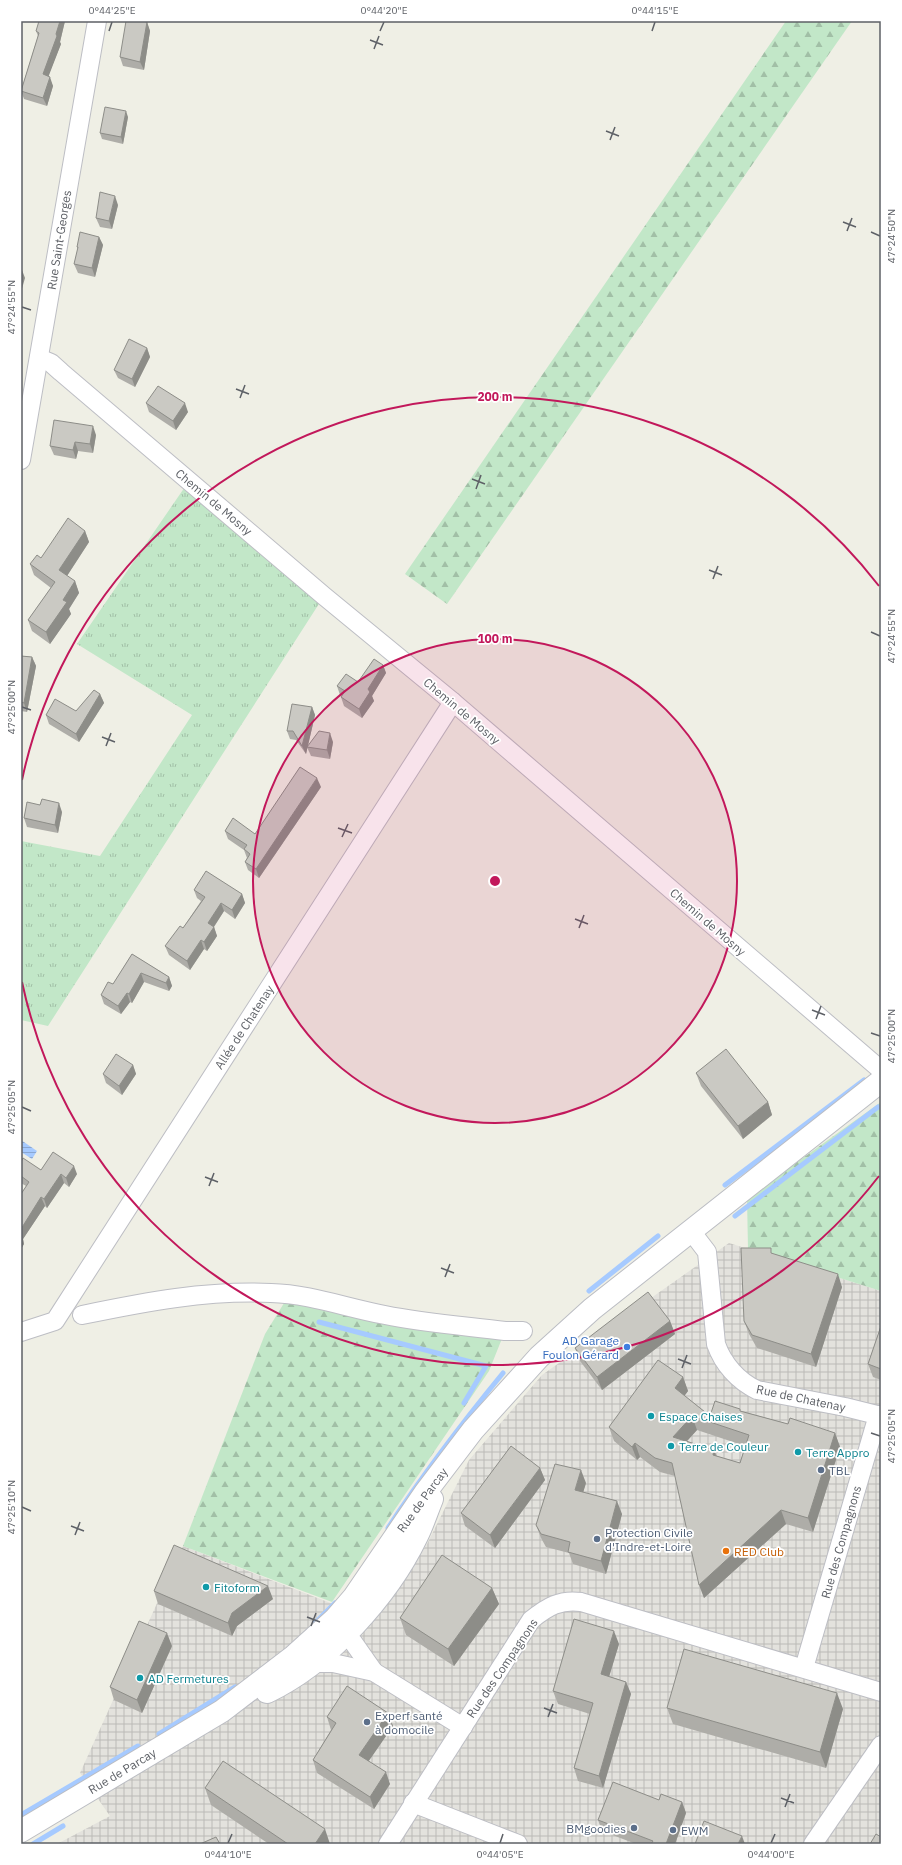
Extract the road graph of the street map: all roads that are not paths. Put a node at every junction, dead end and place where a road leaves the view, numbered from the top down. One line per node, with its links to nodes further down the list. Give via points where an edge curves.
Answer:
1 (97, 21): 2 (street, Rue Saint-Georges)
2 (39, 358): 3 (street, Rue Saint-Georges); 4 (street, Chemin de Mosny, via 51,363)
3 (21, 460)
4 (452, 702): 5 (street, Chemin de Mosny); 8 (street, Allée de Chatenay)
5 (881, 1070)
6 (881, 1081): 7 (street)
7 (691, 1231): 11 (street, Rue de Chatenay, via 707,1252 716,1344 733,1373 747,1386 757,1390); 12 (street, via 592,1309 549,1347 473,1430)
8 (55, 1321): 9 (street, via 159,1300 209,1294 273,1293 299,1296 385,1315 505,1332); 10 (street)
9 (522, 1331)
10 (21, 1332)
11 (880, 1415): 18 (street, Rue des Compagnons)
12 (448, 1464): 13 (street, Rue de Parcay); 14 (street, Rue de Parcay, via 408,1553)
13 (391, 1544): 14 (street, via 369,1587 336,1626); 15 (street, Rue de Parcay, via 354,1597)
14 (342, 1639): 15 (street); 16 (street, via 340,1659); 17 (street, Rue de Parcay); 19 (street, Rue des Compagnons)
15 (309, 1643): 21 (street, Rue de Parcay)
16 (348, 1665): 17 (street, Rue des Compagnons, via 324,1662); 19 (street, Rue des Compagnons)
17 (309, 1666): 21 (street, Rue de Parcay, via 279,1686)
18 (804, 1668): 20 (street, Rue des Compagnons); 22 (street, Rue des Compagnons, via 581,1602 560,1602 543,1610 531,1620)
19 (374, 1672): 22 (street, Rue des Compagnons)
20 (881, 1692)
21 (222, 1711): 25 (street, Rue de Parcay)
22 (463, 1727): 24 (street)
23 (881, 1745): 28 (street)
24 (413, 1803): 26 (street); 27 (street)
25 (21, 1831)
26 (388, 1844)
27 (518, 1844)
28 (813, 1844)

